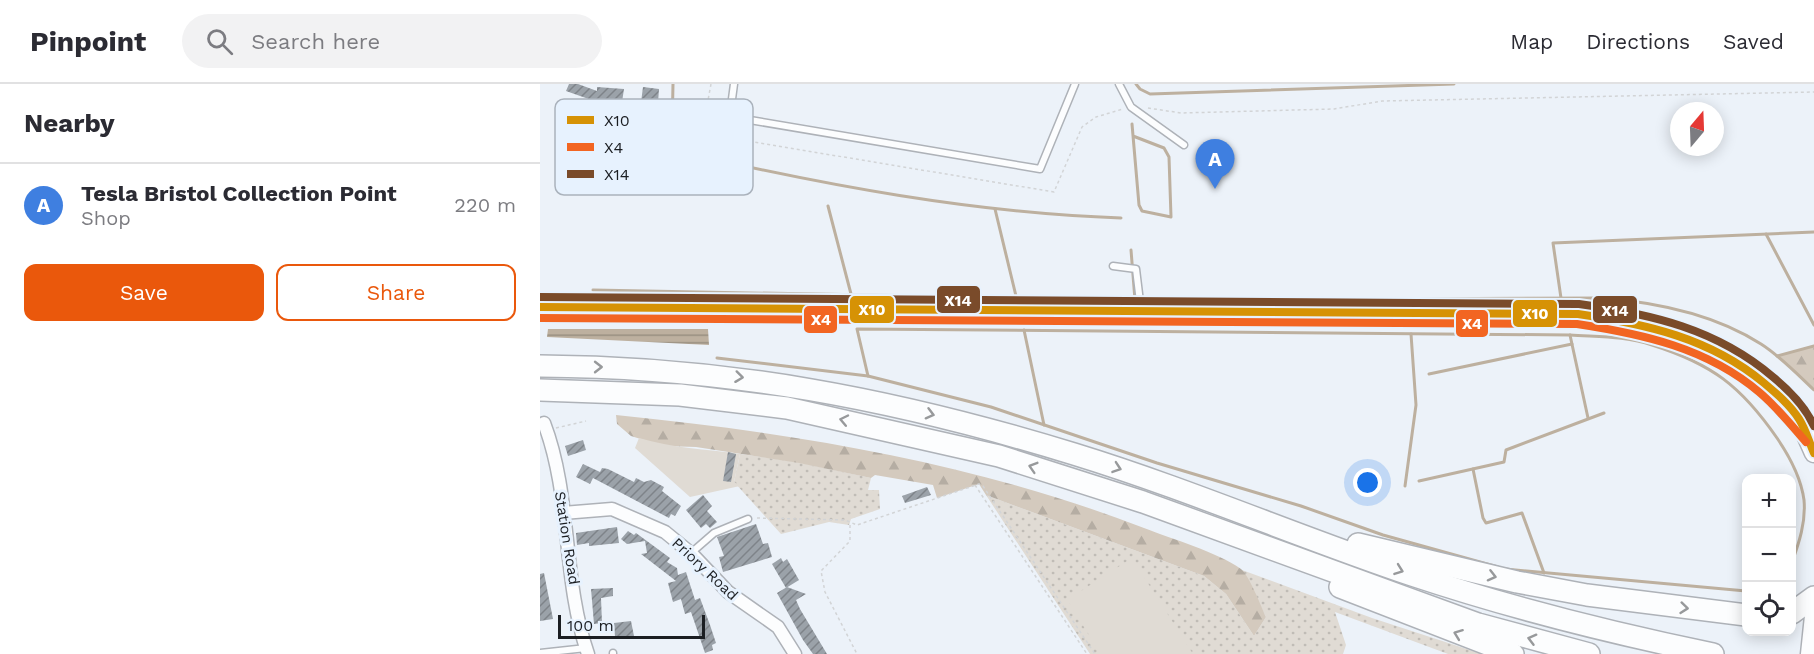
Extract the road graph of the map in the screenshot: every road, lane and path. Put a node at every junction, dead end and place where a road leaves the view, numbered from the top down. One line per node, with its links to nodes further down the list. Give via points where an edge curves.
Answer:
1 (734, 84): 5 (lane)
2 (1075, 84): 7 (lane, via 1040,169)
3 (1119, 84): 6 (lane)
4 (1814, 92): 6 (path, via 1382,101 1334,109 1181,113)
5 (732, 99)
6 (1131, 107): 8 (lane)
7 (753, 121)
8 (1184, 145)
9 (1113, 266): 11 (lane, via 1136,269)
10 (540, 307): 11 (main road)
11 (1141, 310): 14 (main road, via 1578,314 1637,322 1713,347 1765,384)
12 (540, 366): 24 (highway, one-way to 24, via 622,367 735,376 912,409 1074,454)
13 (540, 390): 23 (highway, one-way to 13, via 999,456 787,408 680,395)
14 (1799, 419): 17 (main road); 18 (main road)
15 (586, 421): 16 (path)
16 (545, 426): 20 (street, Station Road)
17 (1814, 435)
18 (1814, 453)
19 (975, 485): 22 (path, via 902,511); 34 (path); 35 (path, via 983,486)
20 (563, 513): 25 (street, Priory Road, via 612,509 624,512 665,532); 30 (street, Station Road)
21 (748, 519): 22 (path, via 845,520); 25 (lane, via 714,533)
22 (850, 524): 33 (path, via 850,541 821,571 825,592)
23 (1208, 526): 36 (highway, one-way to 23, via 1371,601); 37 (highway, one-way to 23, via 1479,624)
24 (1296, 532): 28 (highway, one-way to 28, via 1587,595); 38 (highway, one-way to 38, via 1411,575 1517,607 1619,635)
25 (691, 553): 32 (street, Priory Road, via 720,585 778,627)
26 (1814, 597): 27 (highway)
27 (1796, 610)
28 (1742, 614)
29 (1813, 624): 39 (main road)
30 (587, 651): 31 (lane)
31 (540, 653)
32 (795, 654)
33 (857, 654)
34 (1087, 654)
35 (1095, 654)
36 (1514, 654)
37 (1589, 654)
38 (1713, 654)
39 (1810, 654)

